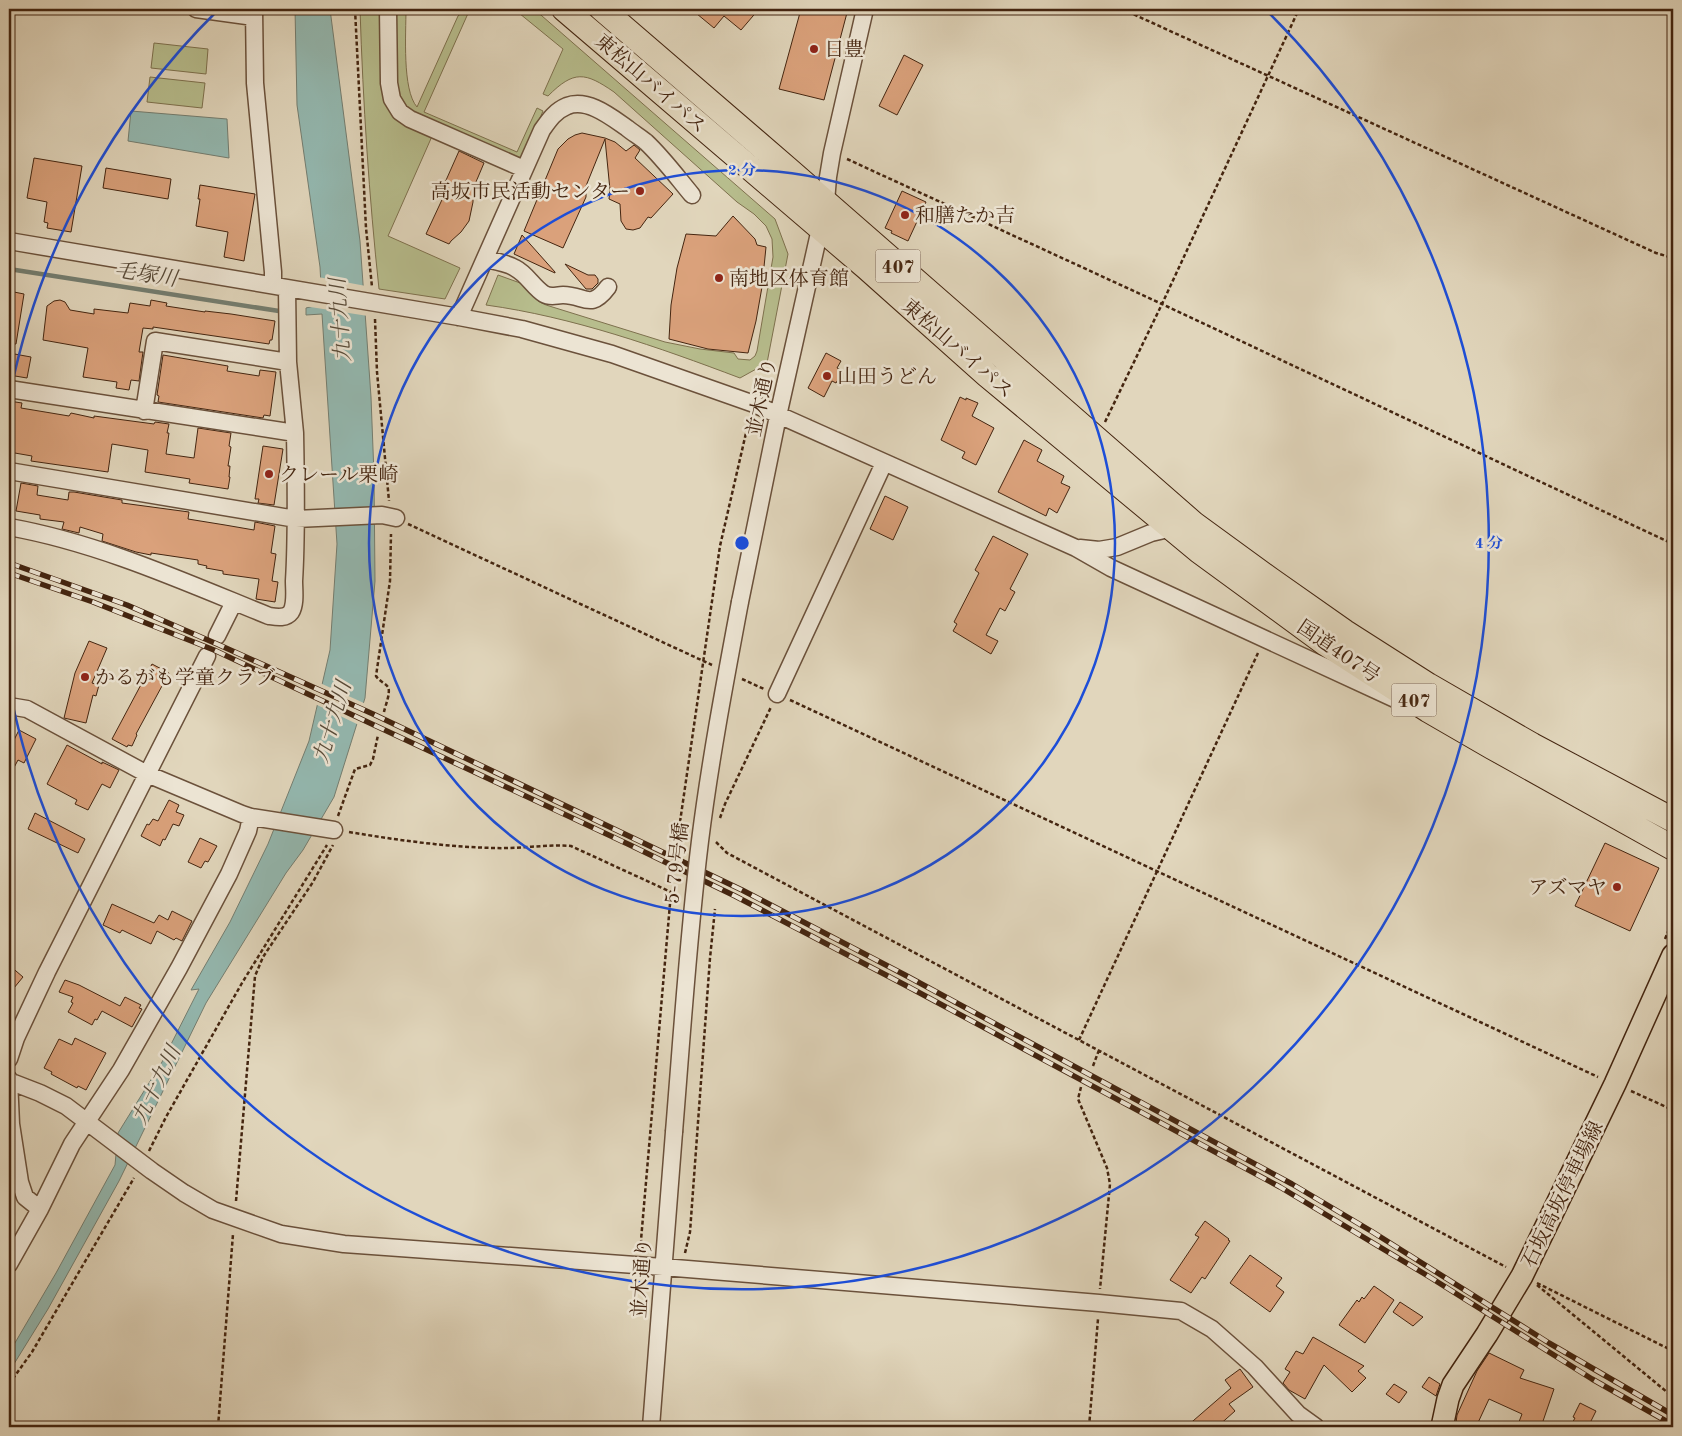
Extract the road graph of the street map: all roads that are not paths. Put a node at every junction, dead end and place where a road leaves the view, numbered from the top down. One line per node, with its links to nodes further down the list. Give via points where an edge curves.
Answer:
1 (196, 9): 6 (street)
2 (388, 9): 7 (street, via 389,83 392,99 400,112)
3 (564, 9): 10 (highway, 東松山バイパス / 407)
4 (602, 9): 9 (highway, 東松山バイパス / 407)
5 (865, 9): 9 (street, 並木通り, via 832,153)
6 (254, 13): 14 (street, via 255,83 273,272)
7 (524, 169): 8 (street, via 549,119 569,105 587,106 605,113 645,141); 12 (street)
8 (692, 195)
9 (826, 202): 10 (street, 並木通り); 25 (highway, 東松山バイパス / 407)
10 (820, 229): 19 (street, 並木通り); 27 (highway, 東松山バイパス / 407, via 987,375)
11 (9, 241): 14 (street)
12 (485, 259): 13 (street, via 514,267 553,297 563,295 595,300); 15 (street)
13 (608, 287)
14 (287, 288): 15 (street); 16 (street)
15 (459, 317): 19 (street, via 522,329 612,354 738,398)
16 (288, 362): 18 (street, via 155,340); 20 (street)
17 (9, 389): 18 (street)
18 (144, 411): 20 (street)
19 (778, 416): 21 (street); 30 (street, 並木通り)
20 (295, 433): 24 (street)
21 (884, 463): 28 (street); 33 (street)
22 (9, 471): 24 (street)
23 (390, 518): 24 (street)
24 (304, 519): 29 (street, via 291,612 278,618)
25 (1194, 524): 27 (street); 38 (highway, 国道407号 / 407, via 1345,632 1428,686)
26 (9, 527): 29 (street, via 38,532 100,551)
27 (1171, 528): 28 (street, via 1117,547 1099,550); 35 (highway, 国道407号 / 407, via 1326,644)
28 (1076, 548): 35 (street, via 1111,568 1386,695)
29 (234, 602): 31 (street)
30 (740, 602): 45 (street, 5-79号橋, bridge, via 700,841)
31 (217, 636)
32 (207, 656): 36 (street)
33 (777, 694)
34 (9, 706): 36 (street, via 27,709)
35 (1428, 710): 40 (highway, 国道407号 / 407)
36 (147, 774): 37 (street); 42 (street, via 43,980)
37 (255, 817): 39 (street); 44 (street, via 179,968)
38 (1673, 820)
39 (332, 830)
40 (1673, 848)
41 (1673, 956): 51 (main road, 石坂高坂停車場線, via 1522,1276 1453,1385)
42 (9, 1059)
43 (9, 1081): 44 (street, via 66,1106); 46 (street, via 11,1124 20,1182 25,1197)
44 (89, 1123): 46 (street, via 72,1144); 48 (street, via 140,1165 184,1194 213,1210 281,1234 344,1244)
45 (674, 1132): 48 (street, 並木通り)
46 (40, 1209): 47 (street)
47 (9, 1264)
48 (671, 1268): 49 (street, 並木通り); 50 (street, via 1181,1311 1212,1329 1255,1367 1298,1414)
49 (651, 1427)
50 (1316, 1427)
51 (1442, 1427)

